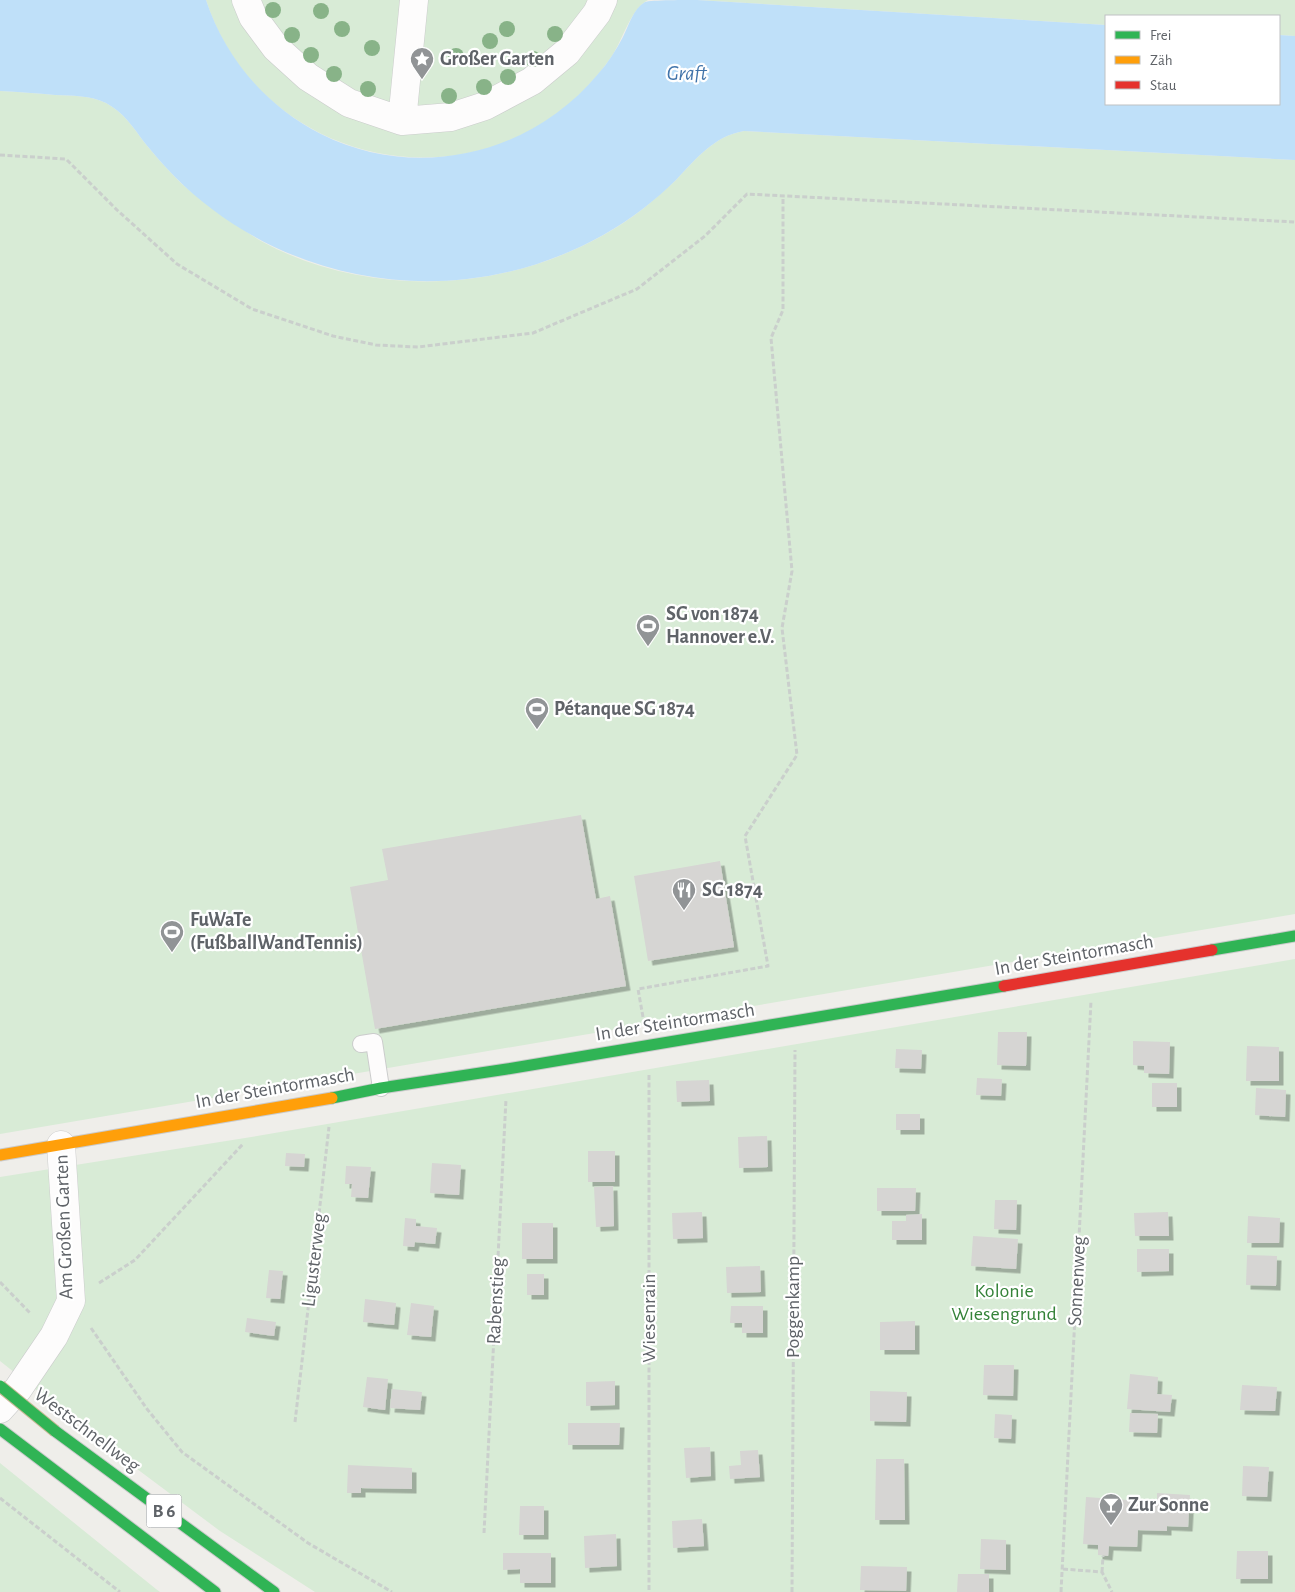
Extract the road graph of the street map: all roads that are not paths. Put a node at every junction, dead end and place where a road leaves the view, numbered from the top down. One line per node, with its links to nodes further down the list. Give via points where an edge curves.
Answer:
1 (246, 0): 4 (street, via 253,17 276,48 308,78 348,103)
2 (414, 0): 4 (street)
3 (604, 0): 4 (street, via 567,52 532,81 485,106 459,115)
4 (402, 121)
5 (1295, 936): 7 (main road, In der Steintormasch)
6 (362, 1044): 7 (lane, via 374,1042)
7 (382, 1088): 8 (main road, In der Steintormasch)
8 (61, 1145): 9 (main road, Am Großen Garten); 11 (street, Am Großen Garten, via 71,1301 54,1336)
9 (0, 1155)
10 (0, 1386): 14 (main road, Westschnellweg / B 6, bridge, via 55,1431)
11 (0, 1410)
12 (0, 1430): 13 (main road, B 6)
13 (214, 1592)
14 (274, 1592)

